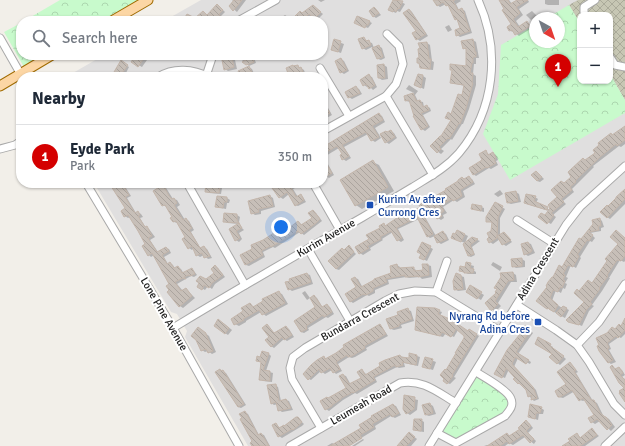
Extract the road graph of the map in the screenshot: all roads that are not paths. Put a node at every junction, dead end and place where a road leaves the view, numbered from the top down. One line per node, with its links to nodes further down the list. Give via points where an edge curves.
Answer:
1 (148, 0): 6 (main road)
2 (276, 0): 7 (street)
3 (478, 0): 30 (street, Kurim Avenue, via 491,44 492,74 488,98 478,123 465,145 452,160)
4 (595, 0): 5 (street, via 584,6)
5 (584, 12)
6 (121, 16)
7 (247, 16)
8 (387, 34): 24 (street, via 399,46 403,64 396,84)
9 (0, 38): 15 (street)
10 (43, 60): 16 (main road)
11 (212, 60): 19 (street)
12 (613, 62): 13 (street, via 615,65)
13 (625, 67)
14 (320, 68): 20 (street)
15 (19, 72)
16 (22, 72)
17 (169, 72): 18 (street, via 184,69)
18 (194, 72)
19 (208, 72)
20 (322, 72)
21 (16, 76): 23 (main road)
22 (328, 82): 25 (street)
23 (0, 86)
24 (386, 96): 25 (street); 30 (street)
25 (348, 116): 26 (street)
26 (328, 128)
27 (16, 143): 28 (street)
28 (0, 149)
29 (625, 166): 36 (street, Adina Crescent, via 580,207)
30 (433, 175): 35 (street, Kurim Avenue)
31 (89, 188): 44 (street, Lone Pine Avenue)
32 (190, 188): 40 (street)
33 (316, 188): 35 (street)
34 (517, 220): 36 (street)
35 (340, 230): 37 (street, Kurim Avenue)
36 (554, 243): 42 (street, Adina Crescent)
37 (308, 249): 40 (street, Kurim Avenue); 43 (street)
38 (447, 261): 41 (street)
39 (625, 284): 46 (street, via 599,322)
40 (245, 285): 44 (street, Kurim Avenue)
41 (436, 292): 43 (street, Bundarra Crescent, via 415,291 399,294); 45 (street, Bundarra Crescent)
42 (517, 305): 45 (street, Adina Crescent); 46 (street)
43 (350, 321): 51 (street, Bundarra Crescent, via 293,357 290,368 292,379)
44 (172, 328): 53 (street, Lone Pine Avenue)
45 (500, 331): 47 (street, Adina Crescent)
46 (577, 344): 49 (street, via 614,404)
47 (476, 372): 48 (street, Adina Crescent); 52 (street, via 507,393 511,399 510,411 458,442 454,443)
48 (456, 403): 51 (street, Leumeah Road, via 426,385 409,381 400,383); 52 (street, Adina Crescent)
49 (625, 415)
50 (625, 427): 56 (street)
51 (321, 428): 54 (street, Leumeah Road)
52 (437, 433): 55 (street, Adina Crescent)
53 (240, 446)
54 (290, 446)
55 (429, 446)
56 (605, 446)

